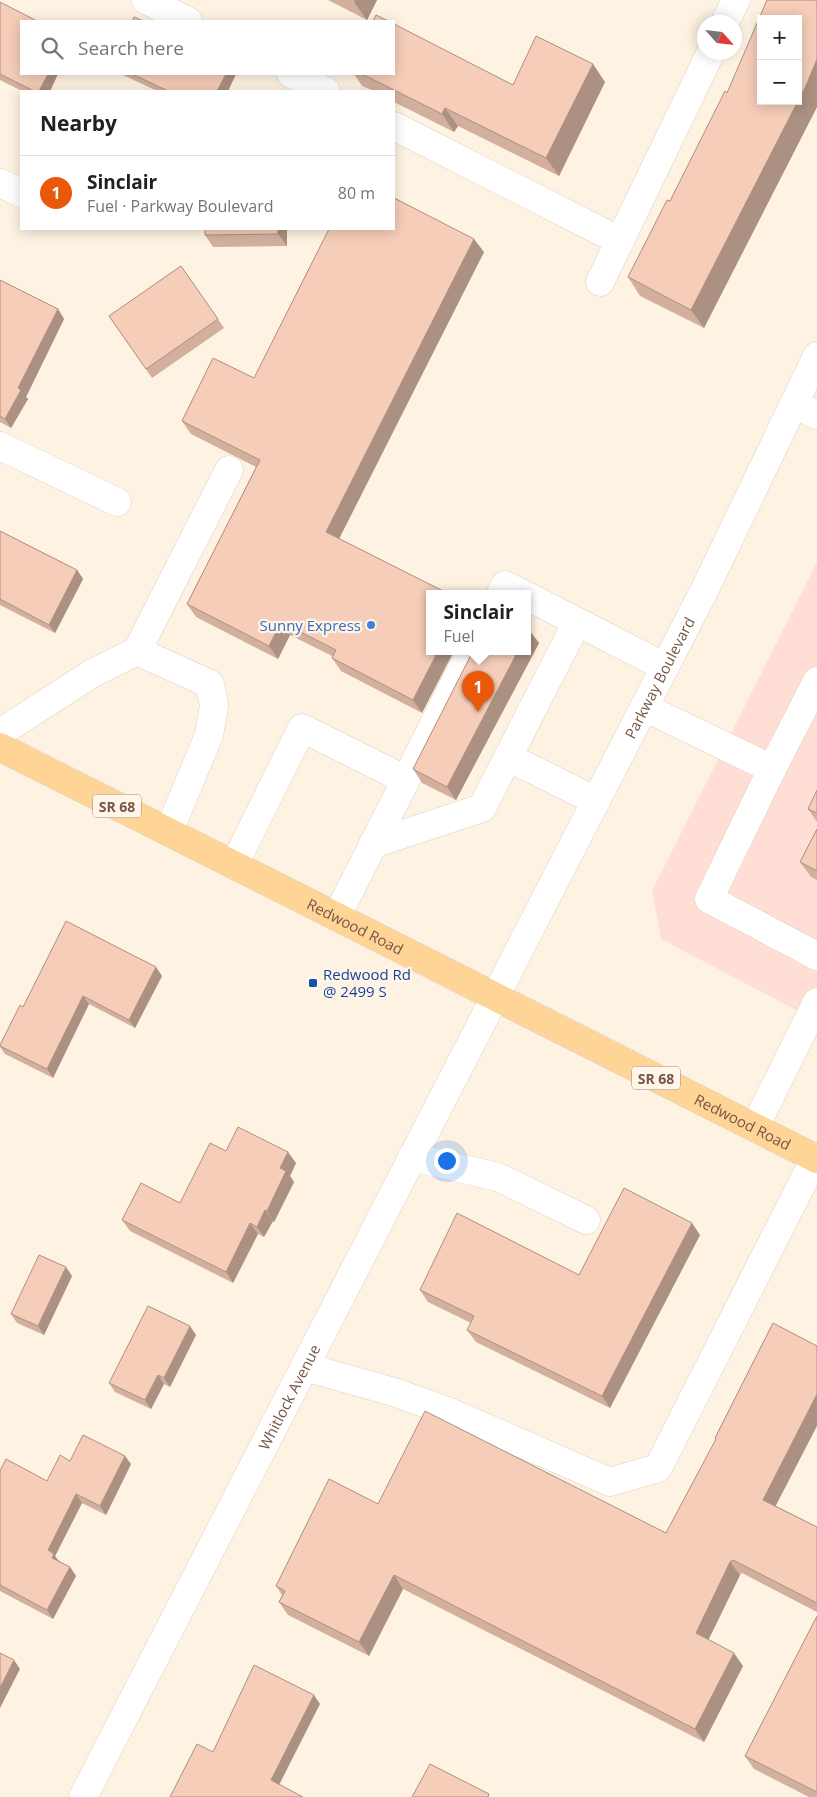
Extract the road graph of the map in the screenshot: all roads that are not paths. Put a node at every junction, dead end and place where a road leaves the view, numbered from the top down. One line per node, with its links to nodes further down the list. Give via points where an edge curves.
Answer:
1 (146, 0): 4 (street)
2 (736, 0): 3 (street)
3 (728, 15)
4 (186, 20)
5 (706, 60): 11 (street)
6 (293, 75): 7 (street)
7 (324, 90)
8 (395, 127): 11 (street)
9 (0, 183): 10 (street)
10 (20, 193)
11 (620, 241): 12 (street)
12 (600, 282)
13 (817, 356): 14 (street, Parkway Boulevard)
14 (805, 409): 24 (street, Parkway Boulevard)
15 (0, 446): 17 (street)
16 (229, 470): 22 (street)
17 (117, 502)
18 (502, 590): 19 (street, via 505,585)
19 (515, 590)
20 (531, 598): 21 (street)
21 (577, 622): 24 (street); 29 (street)
22 (136, 651): 27 (street, via 91,674); 33 (street, via 210,684 214,706 209,735)
23 (470, 655): 31 (street)
24 (665, 667): 26 (street, Parkway Boulevard)
25 (817, 681): 30 (street)
26 (644, 707): 30 (street); 32 (street, Parkway Boulevard)
27 (0, 733)
28 (0, 746): 33 (main road, Redwood Road / SR 68)
29 (508, 757): 32 (street); 34 (street, via 482,808)
30 (772, 769): 37 (street, via 709,900)
31 (406, 780): 34 (street); 35 (street, via 302,728)
32 (596, 801): 38 (street, Parkway Boulevard)
33 (168, 832): 35 (main road, Redwood Road / SR 68)
34 (373, 844): 36 (street)
35 (234, 866): 36 (main road, Redwood Road / SR 68)
36 (336, 916): 38 (main road, Redwood Road / SR 68)
37 (817, 956)
38 (495, 997): 40 (main road, Redwood Road / SR 68); 41 (street, Whitlock Avenue)
39 (817, 1002): 40 (street)
40 (755, 1128): 42 (main road, Redwood Road / SR 68)
41 (412, 1157): 43 (street, via 498,1177); 44 (street, Whitlock Avenue)
42 (816, 1159): 44 (street, via 658,1468 610,1482 452,1413 394,1392)
43 (586, 1220)
44 (304, 1367): 45 (street, Whitlock Avenue)
45 (83, 1797)

